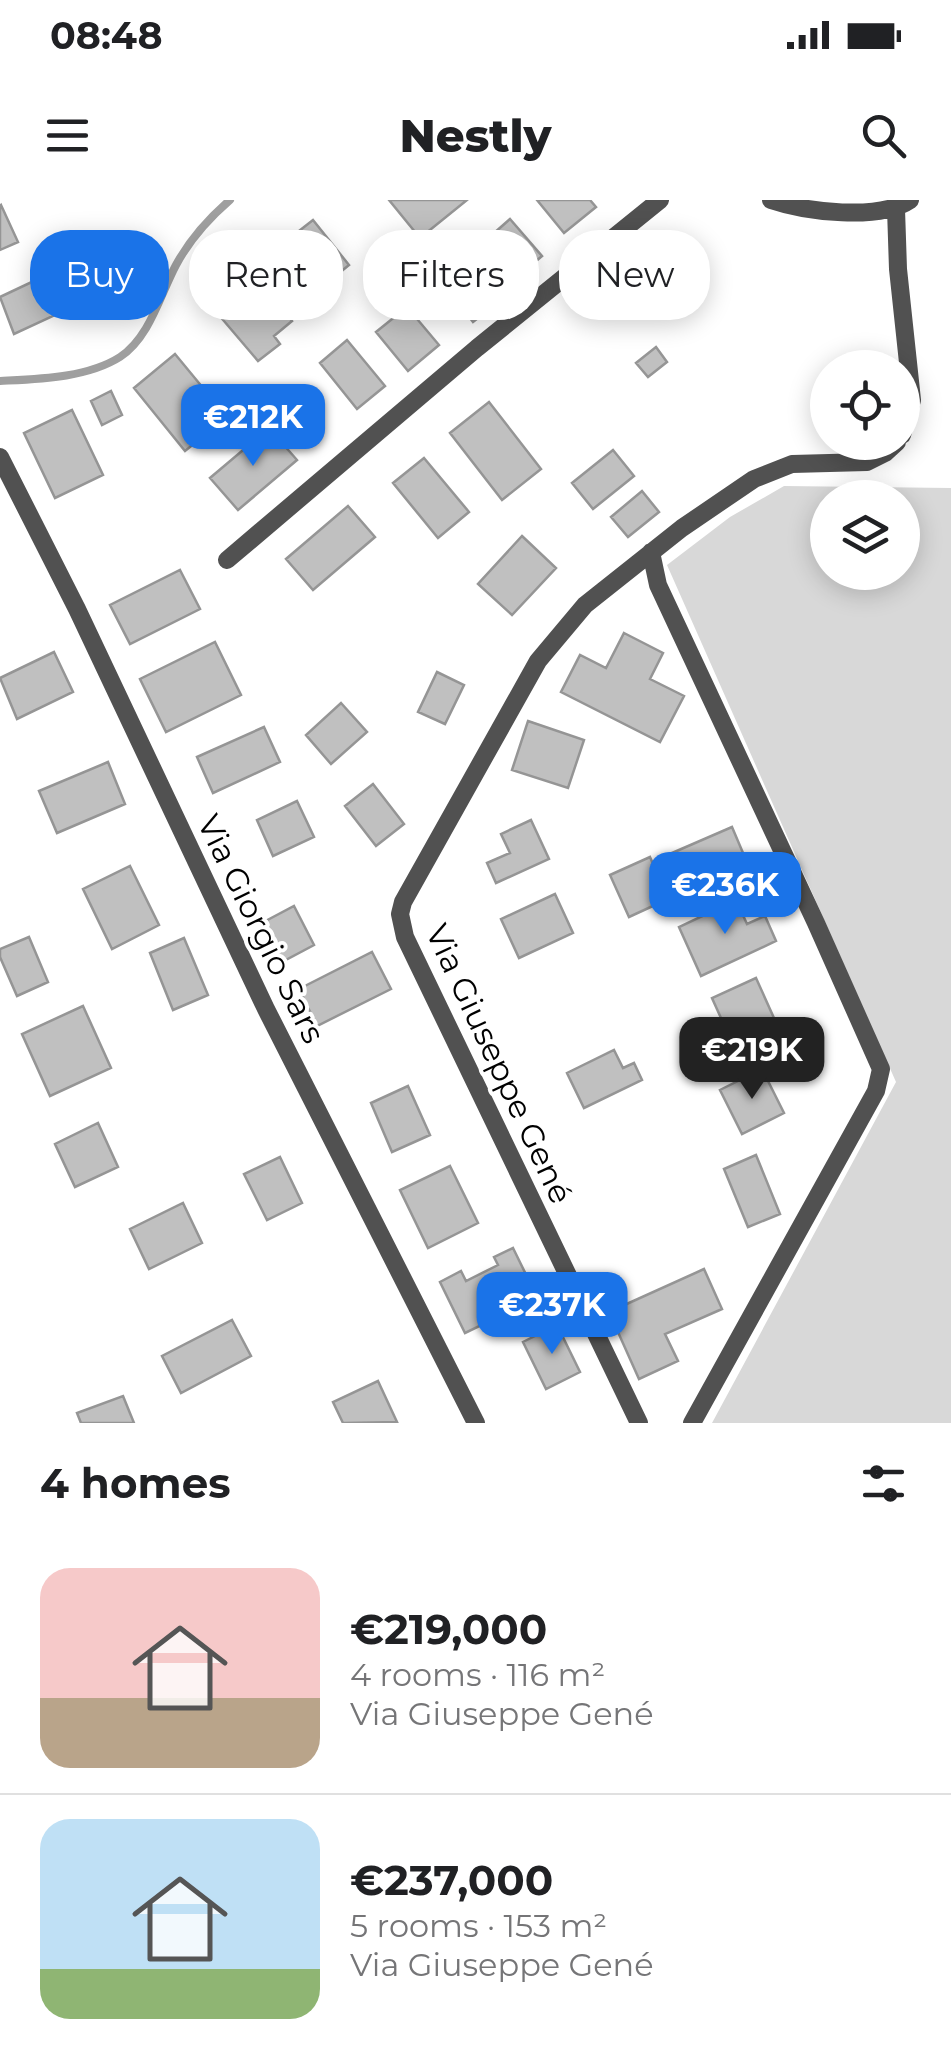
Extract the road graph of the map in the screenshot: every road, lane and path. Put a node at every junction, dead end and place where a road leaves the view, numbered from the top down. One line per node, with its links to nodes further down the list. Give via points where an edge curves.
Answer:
1 (660, 200): 8 (street)
2 (771, 200): 3 (street, via 815,211)
3 (903, 205): 4 (street, via 898,269)
4 (907, 350)
5 (0, 457): 9 (street, Via Giorgio Sars, via 266,1009)
6 (871, 460): 7 (street, Via Giuseppe Gené, via 769,471)
7 (651, 552): 10 (street, Via Giuseppe Gené, via 585,605 538,661 408,888 400,914 405,937); 11 (street, via 658,585 881,1069 876,1091)
8 (226, 560)
9 (476, 1423)
10 (639, 1423)
11 (692, 1423)

